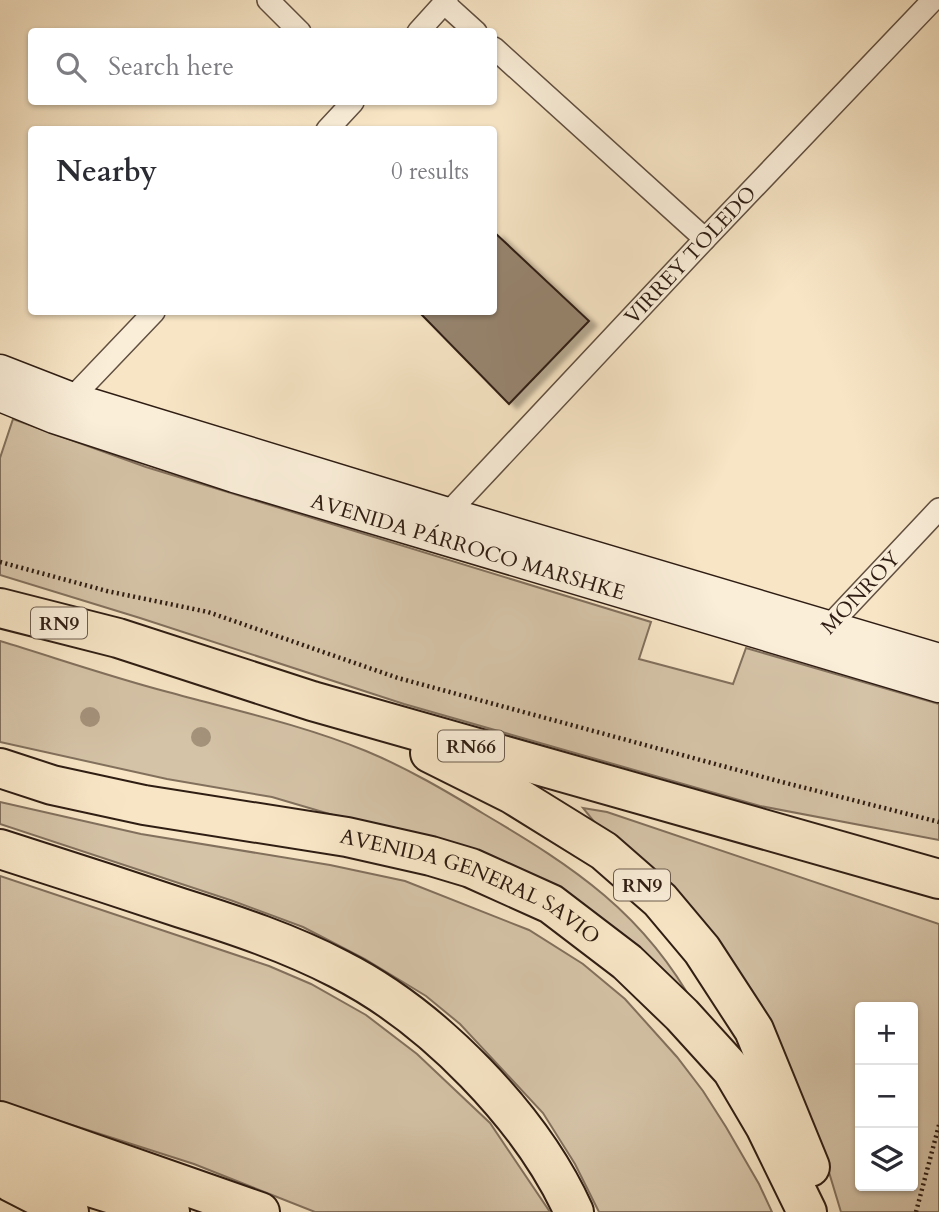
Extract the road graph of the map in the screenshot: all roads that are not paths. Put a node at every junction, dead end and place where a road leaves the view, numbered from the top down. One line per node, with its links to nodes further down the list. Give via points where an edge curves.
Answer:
1 (268, 0): 4 (street)
2 (933, 0): 10 (street, VIRREY TOLEDO)
3 (446, 2): 5 (street); 6 (street)
4 (296, 28)
5 (422, 28)
6 (472, 28)
7 (497, 51): 10 (street)
8 (350, 105): 9 (street)
9 (331, 126)
10 (705, 239): 16 (street, VIRREY TOLEDO)
11 (151, 315): 14 (street)
12 (0, 370): 14 (main road, AVENIDA PÁRROCO MARSHKE)
13 (0, 396): 20 (main road, AVENIDA PÁRROCO MARSHKE, via 234,477)
14 (72, 398): 16 (main road, AVENIDA PÁRROCO MARSHKE)
15 (939, 509): 20 (street, MONROY)
16 (448, 513): 20 (main road, AVENIDA PÁRROCO MARSHKE)
17 (0, 588): 19 (highway)
18 (0, 608): 19 (highway, RN9)
19 (118, 638): 23 (highway, RN9)
20 (821, 639): 21 (main road, AVENIDA PÁRROCO MARSHKE); 22 (main road, AVENIDA PÁRROCO MARSHKE)
21 (939, 659)
22 (939, 687)
23 (312, 701): 25 (highway, RN66); 37 (highway, RN9, via 512,794 604,851 660,900 702,950 754,1030)
24 (0, 768): 36 (highway, AVENIDA GENERAL SAVIO, via 52,785 144,805 334,835 421,854 471,868 551,904 627,962 732,1070)
25 (629, 792): 27 (highway, RN66); 28 (highway)
26 (0, 849): 35 (highway, via 267,937 353,977 414,1017 498,1098 528,1134)
27 (939, 879)
28 (939, 907)
29 (0, 1121): 34 (highway)
30 (0, 1159): 33 (highway)
31 (0, 1177): 32 (highway)
32 (69, 1212)
33 (170, 1212)
34 (260, 1212)
35 (574, 1212)
36 (807, 1212)
37 (826, 1212)

